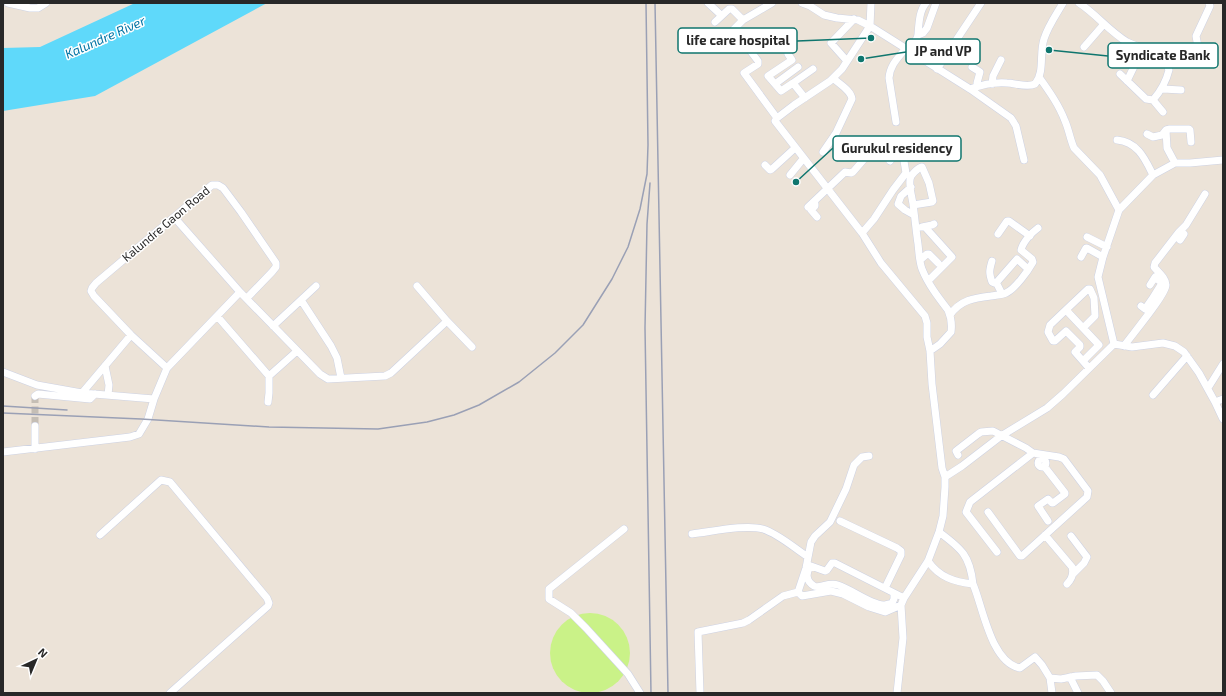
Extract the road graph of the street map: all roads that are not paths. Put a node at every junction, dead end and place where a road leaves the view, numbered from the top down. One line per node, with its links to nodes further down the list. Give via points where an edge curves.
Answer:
1 (8, 3): 2 (street, via 38,8)
2 (46, 3)
3 (708, 3): 13 (street)
4 (772, 3): 15 (street)
5 (802, 3): 14 (street, via 824,15)
6 (871, 3): 18 (street)
7 (926, 3): 19 (street)
8 (936, 3): 19 (street, via 927,28)
9 (980, 3): 31 (street)
10 (1063, 3): 34 (street, via 1043,40)
11 (1079, 3): 17 (street)
12 (1209, 3): 23 (street, via 1210,6 1196,36)
13 (721, 16): 15 (street, via 732,9); 16 (street)
14 (854, 19): 18 (street); 25 (street, via 831,43)
15 (743, 20): 47 (street, via 734,29 758,64 742,71)
16 (715, 22)
17 (1104, 24): 20 (street); 21 (street, via 1129,43)
18 (870, 26): 22 (street); 25 (street)
19 (918, 35): 22 (street)
20 (1084, 47)
21 (1143, 48): 26 (street); 36 (street)
22 (907, 49): 31 (street); 48 (street, via 890,71)
23 (1200, 58)
24 (1002, 60): 39 (street, via 993,76)
25 (847, 61): 35 (street)
26 (1166, 62): 27 (street, via 1172,57); 40 (street, via 1169,70)
27 (1183, 63)
28 (798, 67): 32 (street); 38 (street); 38 (street, via 790,57 769,75)
29 (972, 67): 41 (street, via 980,72)
30 (813, 69): 32 (street)
31 (937, 69): 42 (street)
32 (805, 74): 37 (street)
33 (1120, 74): 36 (street)
34 (1039, 77): 39 (street, via 1032,85); 72 (street, via 1066,122 1071,143 1100,175)
35 (832, 78): 44 (street); 57 (street, via 849,92 852,99 836,133)
36 (1127, 81): 45 (street, via 1146,99)
37 (794, 82): 38 (street, via 781,91); 44 (street)
38 (775, 84)
39 (992, 84): 41 (street)
40 (1162, 84): 43 (street); 45 (street)
41 (977, 86): 42 (street)
42 (970, 89): 60 (street, via 1011,118 1016,126)
43 (1181, 90)
44 (805, 98): 47 (street)
45 (1153, 100): 46 (street)
46 (1163, 112)
47 (777, 118): 53 (street, via 775,121)
48 (896, 122)
49 (1166, 130): 50 (street, via 1162,135 1153,137); 52 (street, via 1190,130); 62 (street, via 1167,148)
50 (1147, 134)
51 (1118, 140): 66 (street, via 1136,147)
52 (1191, 142)
53 (795, 148): 58 (street); 63 (street, via 772,169)
54 (902, 149): 56 (street); 59 (street); 65 (street)
55 (872, 150): 69 (street, via 853,172 845,172)
56 (914, 150)
57 (823, 152)
58 (804, 159): 67 (street); 69 (street)
59 (890, 160)
60 (1024, 160)
61 (1223, 160): 62 (street)
62 (1174, 163): 66 (street)
63 (765, 165)
64 (916, 167): 65 (street)
65 (906, 173): 80 (street)
66 (1153, 174): 72 (street)
67 (790, 175)
68 (911, 187): 71 (street); 71 (street, via 911,177 922,167 933,201); 73 (street, via 901,196 898,204)
69 (827, 189): 75 (street, via 811,206); 80 (street)
70 (1205, 194): 96 (street, via 1182,234 1155,263 1154,267 1166,282 1166,287)
71 (913, 205): 73 (street)
72 (1118, 210): 84 (street)
73 (914, 215): 79 (street)
74 (174, 217): 95 (street); 98 (street, Kalundre Gaon Road, via 212,185 223,188 276,263 272,272); 107 (street, Kalundre Gaon Road, via 92,288 94,296)
75 (817, 217)
76 (934, 224): 77 (street)
77 (925, 227): 79 (street); 91 (street, via 952,257)
78 (1038, 228): 82 (street)
79 (916, 229): 87 (street)
80 (862, 233): 113 (street, via 881,263 925,316)
81 (998, 234): 82 (street, via 1009,221)
82 (1030, 236): 90 (street, via 1021,250 1033,261)
83 (1087, 237): 84 (street)
84 (1104, 246): 85 (street)
85 (1101, 256): 86 (street, via 1086,248); 108 (street, via 1098,277)
86 (1081, 257)
87 (920, 260): 89 (street, via 929,254); 91 (street)
88 (992, 261): 92 (street, via 989,274 992,282)
89 (938, 263)
90 (1028, 269): 92 (street, via 1017,259); 97 (street, via 1012,290)
91 (928, 281): 102 (street)
92 (996, 283): 97 (street)
93 (316, 286): 99 (street)
94 (417, 286): 104 (street)
95 (240, 292): 98 (street); 103 (street)
96 (1156, 293): 100 (street, via 1145,308); 111 (street)
97 (1002, 294): 102 (street, via 960,304)
98 (247, 298): 105 (street)
99 (301, 300): 105 (street); 123 (street, via 331,346 337,358)
100 (1141, 306)
101 (1066, 310): 106 (street); 106 (street, via 1088,289 1090,290 1094,298 1095,316); 116 (street, via 1050,325 1048,332 1055,341 1066,331 1080,345 1075,352)
102 (950, 315): 113 (street, via 951,332)
103 (217, 316): 119 (street); 122 (street)
104 (447, 321): 110 (street); 123 (street, via 391,373 385,376)
105 (273, 326): 112 (street)
106 (1083, 328): 109 (street)
107 (131, 335): 118 (street); 119 (street, Kalundre Gaon Road)
108 (1114, 344): 111 (street); 114 (street)
109 (1099, 345): 114 (street); 116 (street)
110 (472, 346)
111 (1124, 346): 115 (street, via 1163,343 1175,346)
112 (297, 351): 122 (street); 123 (street, via 328,379)
113 (930, 351): 142 (street)
114 (1105, 353): 120 (street)
115 (1187, 356): 124 (street); 127 (street)
116 (1083, 361): 120 (street)
117 (1223, 364): 124 (street)
118 (105, 366): 125 (street); 129 (street, via 109,385)
119 (167, 368): 130 (street)
120 (1089, 368): 136 (street, via 1047,408)
121 (3, 372): 125 (street, via 37,385)
122 (269, 376): 132 (street)
123 (341, 378)
124 (1208, 388): 133 (street)
125 (82, 393): 126 (street)
126 (95, 394): 128 (street, via 90,399 38,394); 129 (street)
127 (1153, 395)
128 (35, 396)
129 (108, 396): 130 (street)
130 (154, 399): 137 (street, via 148,419 139,434)
131 (1223, 399): 133 (street)
132 (268, 402)
133 (1215, 402): 134 (street)
134 (1223, 419)
135 (35, 426): 137 (street)
136 (1001, 436): 139 (street, via 993,431 981,432 956,451); 140 (street); 142 (street)
137 (35, 449): 138 (street)
138 (3, 452)
139 (958, 455)
140 (1036, 455): 145 (street, via 1045,460 1044,466 1065,493 1054,503 1046,499 1038,506); 149 (street, via 1064,459 1088,491 1087,497); 152 (street, via 970,502 966,510)
141 (869, 456): 153 (street, via 862,457 854,465 830,522 811,542)
142 (944, 477): 147 (street)
143 (988, 512): 149 (street, via 1020,556)
144 (840, 521): 158 (street, via 901,551)
145 (1048, 521)
146 (624, 529): 165 (street, via 549,589 549,599 571,613 586,628 628,674)
147 (940, 532): 154 (street); 156 (street, via 968,560)
148 (692, 534): 153 (street, via 738,528 762,529)
149 (1045, 534): 155 (street, via 1072,567)
150 (100, 535): 164 (street, via 161,480 170,482 267,598 268,606)
151 (1071, 536): 155 (street, via 1087,557)
152 (997, 552)
153 (808, 558): 159 (street)
154 (928, 561): 156 (street, via 942,576); 161 (street)
155 (1073, 574): 157 (street)
156 (973, 584): 162 (street, via 988,631 1003,658 1020,668 1035,657)
157 (1067, 584)
158 (885, 588): 160 (street); 160 (street, via 832,563 827,570 811,566 807,576 815,587 832,583 874,603 892,603)
159 (798, 592): 161 (street, via 802,596 831,591 869,608 885,612); 166 (street, via 783,596 743,623 698,632)
160 (894, 594): 161 (street)
161 (902, 602): 167 (street, via 903,638)
162 (1050, 678): 163 (street); 168 (street)
163 (1070, 678): 169 (street); 170 (street, via 1098,675)
164 (170, 693)
165 (640, 693)
166 (700, 693)
167 (898, 693)
168 (1052, 693)
169 (1078, 693)
170 (1111, 693)

